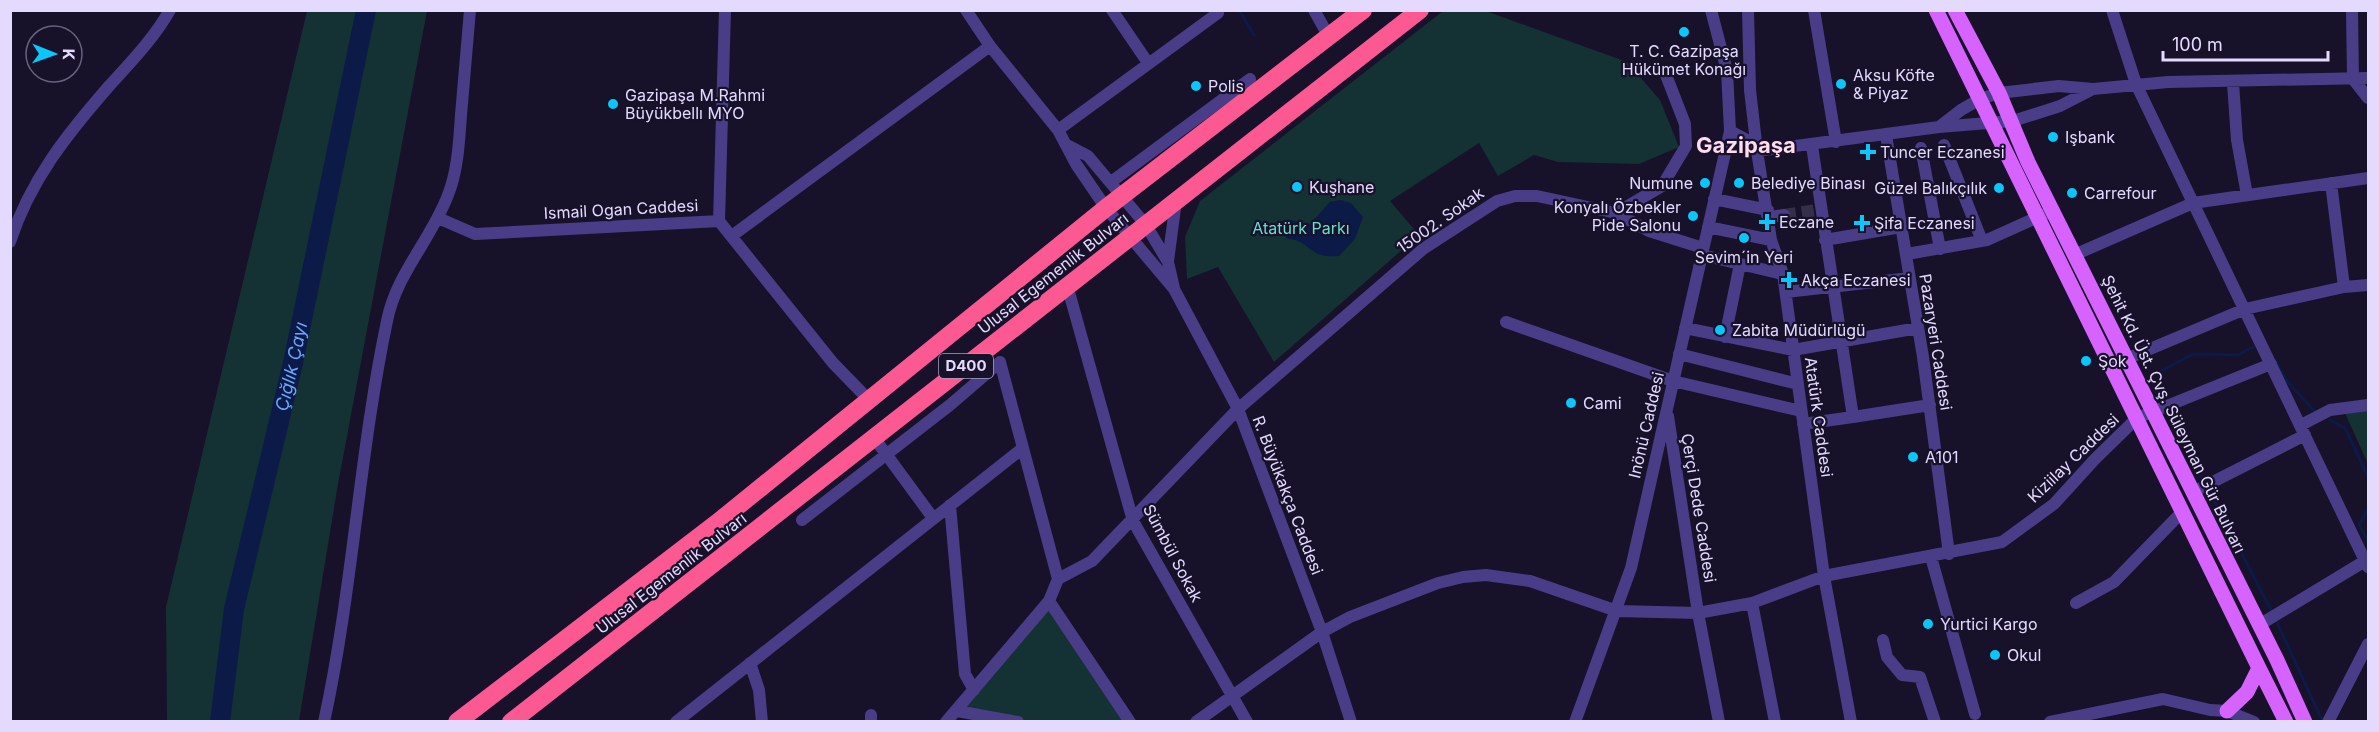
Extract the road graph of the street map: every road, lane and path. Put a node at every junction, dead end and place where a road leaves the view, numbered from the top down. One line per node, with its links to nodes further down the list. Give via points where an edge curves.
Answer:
1 (170, 10): 64 (street, via 156,33 52,155 20,213)
2 (470, 10): 54 (street, via 456,165)
3 (725, 10): 55 (street)
4 (966, 10): 18 (street)
5 (1112, 10): 19 (street)
6 (1314, 10): 17 (street)
7 (1363, 10): 17 (highway, Ulusal Egemenlik Bulvarı / D400)
8 (1420, 10): 47 (highway, Ulusal Egemenlik Bulvarı / D400)
9 (1711, 10): 34 (street, Inönü Caddesi, via 1727,71)
10 (1748, 10): 41 (street, Atatürk Caddesi, via 1750,90)
11 (1814, 10): 36 (street)
12 (1936, 10): 29 (main road, Şehit Kd. Üst. Çvş. Süleyman Gür Bulvarı)
13 (1955, 10): 27 (main road, Şehit Kd. Üst. Çvş. Süleyman Gür Bulvarı)
14 (2112, 10): 25 (street)
15 (2352, 10): 23 (street)
16 (1218, 13): 19 (street)
17 (1329, 37): 44 (highway, Ulusal Egemenlik Bulvarı / D400)
18 (990, 46): 33 (street); 59 (street)
19 (1148, 63): 33 (street)
20 (1666, 75): 50 (street, via 1685,124 1686,146 1662,186)
21 (2368, 78): 23 (street)
22 (1250, 79): 44 (street)
23 (2353, 79): 24 (street); 28 (street)
24 (2233, 82): 25 (street); 45 (street, via 2237,141)
25 (2136, 84): 26 (street); 48 (street)
26 (2093, 89): 27 (street, via 2059,86); 30 (street, via 2060,106)
27 (1999, 93): 29 (street); 30 (main road, Şehit Kd. Üst. Çvş. Süleyman Gür Bulvarı)
28 (2368, 98)
29 (1980, 99): 31 (main road, Şehit Kd. Üst. Çvş. Süleyman Gür Bulvarı); 32 (street)
30 (2013, 121): 31 (street); 52 (main road, Şehit Kd. Üst. Çvş. Süleyman Gür Bulvarı)
31 (1992, 124): 32 (street); 52 (main road, Şehit Kd. Üst. Çvş. Süleyman Gür Bulvarı)
32 (1939, 127): 35 (street)
33 (1058, 130): 38 (street)
34 (1730, 131): 41 (street); 46 (street, Inönü Caddesi)
35 (1886, 135): 36 (street); 58 (street, Pazaryeri Caddesi)
36 (1836, 142): 39 (street)
37 (1944, 145): 63 (street)
38 (1069, 146): 44 (street, R. Büyükakça Caddesi, via 1088,156); 49 (street, R. Büyükakça Caddesi, via 1076,164)
39 (1812, 146): 41 (street); 62 (street)
40 (1921, 148): 65 (street)
41 (1757, 151): 51 (street, Atatürk Caddesi)
42 (2368, 178): 43 (street)
43 (2331, 183): 45 (street); 76 (street)
44 (1116, 189): 49 (highway, Ulusal Egemenlik Bulvarı / D400); 56 (street, R. Büyükakça Caddesi)
45 (2247, 195): 48 (street)
46 (1714, 199): 51 (street); 57 (street, Inönü Caddesi)
47 (1176, 201): 56 (highway, Ulusal Egemenlik Bulvarı / D400); 69 (street)
48 (2193, 203): 68 (street); 79 (street)
49 (1106, 208): 60 (street, R. Büyükakça Caddesi); 92 (highway, Ulusal Egemenlik Bulvarı / D400)
50 (1616, 213): 66 (street, 15002. Sokak); 96 (street, 15002. Sokak, via 1537,196 1497,201 1422,249)
51 (1768, 213): 53 (street); 61 (street, Atatürk Caddesi)
52 (2046, 214): 63 (street); 68 (main road, Şehit Kd. Üst. Çvş. Süleyman Gür Bulvarı); 89 (main road, Şehit Kd. Üst. Çvş. Süleyman Gür Bulvarı)
53 (1784, 215)
54 (438, 218): 55 (street, Ismail Ogan Caddesi, via 475,234); 134 (street, via 399,283 387,320 345,617)
55 (719, 221): 59 (street, Ismail Ogan Caddesi)
56 (1146, 225): 60 (highway, Ulusal Egemenlik Bulvarı / D400); 69 (street, R. Büyükakça Caddesi)
57 (1708, 227): 61 (street); 66 (street, Inönü Caddesi)
58 (1902, 227): 62 (street); 67 (street, Pazaryeri Caddesi)
59 (733, 235): 92 (street, Ismail Ogan Caddesi, via 833,363)
60 (1129, 238): 73 (highway, Ulusal Egemenlik Bulvarı / D400); 77 (street, R. Büyükakça Caddesi)
61 (1771, 240): 71 (street, Atatürk Caddesi)
62 (1825, 240): 75 (street)
63 (1982, 241): 65 (street)
64 (10, 242)
65 (1940, 249): 67 (street)
66 (1702, 252): 70 (street, 15002. Sokak); 81 (street, Inönü Caddesi)
67 (1906, 255): 72 (street, Pazaryeri Caddesi)
68 (2074, 255): 87 (main road, Şehit Kd. Üst. Çvş. Süleyman Gür Bulvarı)
69 (1168, 262): 77 (street, R. Büyükakça Caddesi)
70 (1740, 264): 71 (street, 15002. Sokak); 83 (street)
71 (1784, 274): 78 (street, Atatürk Caddesi)
72 (1910, 278): 75 (street); 82 (street, Pazaryeri Caddesi)
73 (1067, 285): 103 (highway, Ulusal Egemenlik Bulvarı / D400); 111 (street, Sümbül Sokak)
74 (2368, 285): 76 (street)
75 (1832, 287): 78 (street); 84 (street)
76 (2344, 287): 79 (street)
77 (1174, 289): 96 (street, R. Büyükakça Caddesi)
78 (1786, 292): 85 (street, Atatürk Caddesi)
79 (2245, 309): 87 (street); 88 (street)
80 (1506, 322): 90 (street)
81 (1685, 328): 83 (street); 86 (street, Inönü Caddesi)
82 (1918, 328): 84 (street); 93 (street, Pazaryeri Caddesi)
83 (1725, 337): 85 (street)
84 (1842, 341): 85 (street); 99 (street)
85 (1793, 350): 91 (street, Atatürk Caddesi)
86 (1679, 354): 90 (street, Inönü Caddesi); 91 (street)
87 (2127, 359): 89 (street); 95 (main road, Şehit Kd. Üst. Çvş. Süleyman Gür Bulvarı)
88 (2271, 364): 95 (street, Kiziilay Caddesi); 102 (street)
89 (2112, 365): 100 (main road, Şehit Kd. Üst. Çvş. Süleyman Gür Bulvarı)
90 (1673, 381): 97 (street, Inönü Caddesi); 98 (street)
91 (1798, 384): 98 (street, Atatürk Caddesi)
92 (868, 399): 135 (highway, Ulusal Egemenlik Bulvarı / D400, via 717,523)
93 (1930, 405): 99 (street); 112 (street, Pazaryeri Caddesi)
94 (2368, 405): 102 (street, via 2330,410)
95 (2163, 407): 100 (street, Kiziilay Caddesi); 106 (main road, Şehit Kd. Üst. Çvş. Süleyman Gür Bulvarı)
96 (1238, 409): 111 (street, 15002. Sokak); 123 (street, R. Büyükakça Caddesi)
97 (1667, 409): 120 (street, Inönü Caddesi, via 1631,568); 121 (street, Çerçi Dede Caddesi)
98 (1801, 411): 101 (street, Atatürk Caddesi)
99 (1853, 417): 101 (street)
100 (2137, 418): 108 (main road, Şehit Kd. Üst. Çvş. Süleyman Gür Bulvarı); 112 (street, Kiziilay Caddesi, via 2054,504 2002,542)
101 (1803, 424): 115 (street, Atatürk Caddesi)
102 (2303, 430): 106 (street); 114 (street)
103 (875, 439): 105 (street); 136 (highway, Ulusal Egemenlik Bulvarı / D400)
104 (1023, 448): 105 (street, via 1000,362); 107 (street); 116 (street)
105 (886, 455): 109 (street); 110 (street)
106 (2196, 491): 122 (main road, Şehit Kd. Üst. Çvş. Süleyman Gür Bulvarı)
107 (950, 505): 109 (street); 128 (street, via 965,674)
108 (2182, 512): 119 (street, via 2114,582); 127 (main road, Şehit Kd. Üst. Çvş. Süleyman Gür Bulvarı)
109 (933, 518): 126 (street)
110 (802, 520)
111 (1133, 520): 116 (street, 15002. Sokak, via 1092,561); 129 (street, Sümbül Sokak)
112 (1949, 554): 113 (street, Kiziilay Caddesi)
113 (1931, 557): 115 (street, Kiziilay Caddesi); 132 (street)
114 (2367, 564): 122 (street)
115 (1824, 576): 118 (street, Kiziilay Caddesi); 148 (street, Atatürk Caddesi)
116 (1058, 579): 117 (street)
117 (1049, 601): 128 (street); 141 (street)
118 (1752, 603): 121 (street, Kiziilay Caddesi); 147 (street)
119 (2076, 603)
120 (1617, 611): 121 (street, Kiziilay Caddesi); 123 (street, Kiziilay Caddesi, via 1530,581 1486,575 1438,584); 145 (street, Inönü Caddesi)
121 (1698, 613): 146 (street, Çerçi Dede Caddesi)
122 (2263, 622): 153 (main road, Şehit Kd. Üst. Çvş. Süleyman Gür Bulvarı)
123 (1322, 632): 129 (street, Kiziilay Caddesi); 144 (street, R. Büyükakça Caddesi)
124 (1883, 640): 149 (street, via 1887,657 1902,675 1920,677)
125 (2368, 644): 154 (street)
126 (750, 663): 137 (street); 138 (street, via 759,690)
127 (2259, 668): 131 (main road, via 2247,692); 152 (main road, Şehit Kd. Üst. Çvş. Süleyman Gür Bulvarı)
128 (974, 690): 130 (street)
129 (1234, 697): 142 (street, Kiziilay Caddesi); 143 (street, Sümbül Sokak)
130 (957, 711): 139 (street); 140 (street)
131 (2227, 711): 133 (street, via 2163,699); 151 (street)
132 (1975, 714)
133 (2110, 716): 150 (street)
134 (324, 722)
135 (457, 722)
136 (512, 722)
137 (676, 722)
138 (762, 722)
139 (946, 722)
140 (1018, 722)
141 (1130, 722)
142 (1197, 722)
143 (1247, 722)
144 (1351, 722)
145 (1575, 722)
146 (1719, 722)
147 (1775, 722)
148 (1851, 722)
149 (1935, 722)
150 (2050, 722)
151 (2254, 722)
152 (2286, 722)
153 (2305, 722)
154 (2328, 722)

